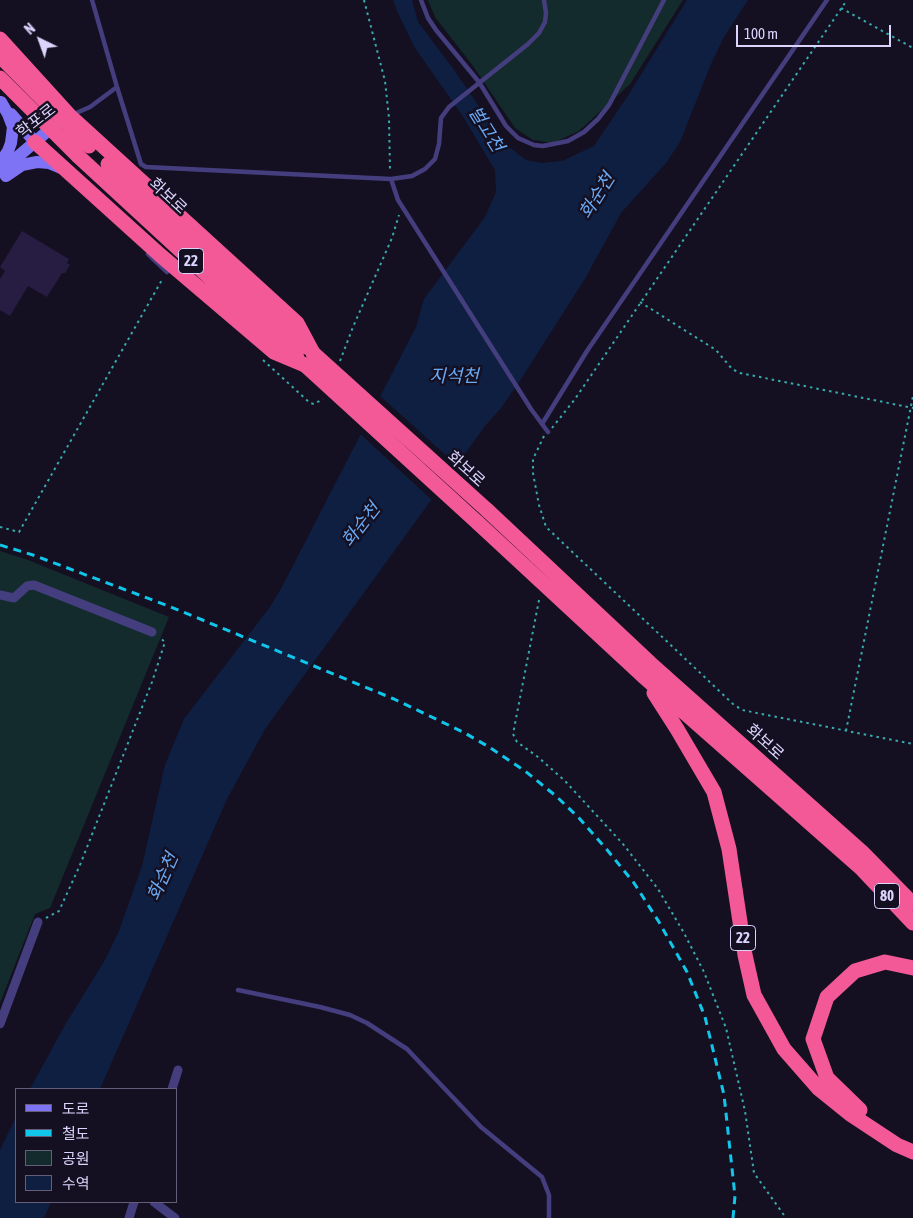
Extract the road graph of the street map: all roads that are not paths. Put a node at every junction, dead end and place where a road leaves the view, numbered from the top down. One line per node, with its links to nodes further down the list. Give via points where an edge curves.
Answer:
1 (92, 0): 10 (lane)
2 (421, 0): 9 (lane, via 428,18)
3 (544, 0): 9 (lane, via 545,22 539,33)
4 (664, 0): 9 (lane, via 609,105 584,132 568,141 544,146 518,138)
5 (827, 0): 24 (lane, via 587,351)
6 (0, 39): 12 (highway)
7 (0, 56): 15 (highway, 화보로 / 22, bridge)
8 (0, 78): 13 (highway, 화보로 / 22, bridge)
9 (477, 84): 19 (lane, via 452,104 441,118 435,159 412,176)
10 (118, 87): 12 (lane, via 90,107); 19 (lane, via 141,164 146,167)
11 (1, 101): 14 (street); 16 (street, via 12,126 8,151)
12 (70, 116): 13 (street, 학포로); 23 (highway, via 298,323)
13 (50, 129): 14 (street, 학포로); 15 (highway, 화보로 / 22, bridge)
14 (35, 142): 17 (highway); 18 (street, 학포로)
15 (83, 151): 23 (highway, 화보로 / 22)
16 (0, 163)
17 (68, 171): 20 (street, via 37,162 22,165); 21 (highway)
18 (0, 172)
19 (391, 179): 24 (lane, via 401,205)
20 (0, 180)
21 (153, 249): 22 (lane, via 148,254); 23 (highway, via 274,352)
22 (167, 272)
23 (309, 359): 26 (highway, 화보로 / 22, bridge)
24 (542, 424): 25 (lane)
25 (548, 432)
26 (482, 517): 29 (highway, 화보로 / 22); 30 (highway, 화보로 / 22)
27 (0, 595): 28 (street, via 14,598 27,586 34,585)
28 (152, 632)
29 (642, 675): 31 (highway, 화보로 / 22); 42 (highway, 22, via 714,792 729,849 754,995 784,1049 819,1088 850,1114)
30 (862, 852): 32 (highway, 22); 33 (highway, 화보로)
31 (861, 868): 35 (highway, 화보로 / 80)
32 (913, 890)
33 (913, 904)
34 (38, 922): 38 (street)
35 (913, 923)
36 (913, 968): 41 (highway, via 885,962 855,971 827,997 813,1039 827,1078 855,1107 882,1128)
37 (238, 990): 47 (lane, via 350,1015 407,1049 481,1127 537,1171 548,1195)
38 (0, 1024)
39 (178, 1070): 40 (street)
40 (172, 1088)
41 (913, 1145)
42 (913, 1152)
43 (134, 1203): 45 (street)
44 (155, 1203): 46 (street)
45 (129, 1218)
46 (175, 1218)
47 (549, 1218)

